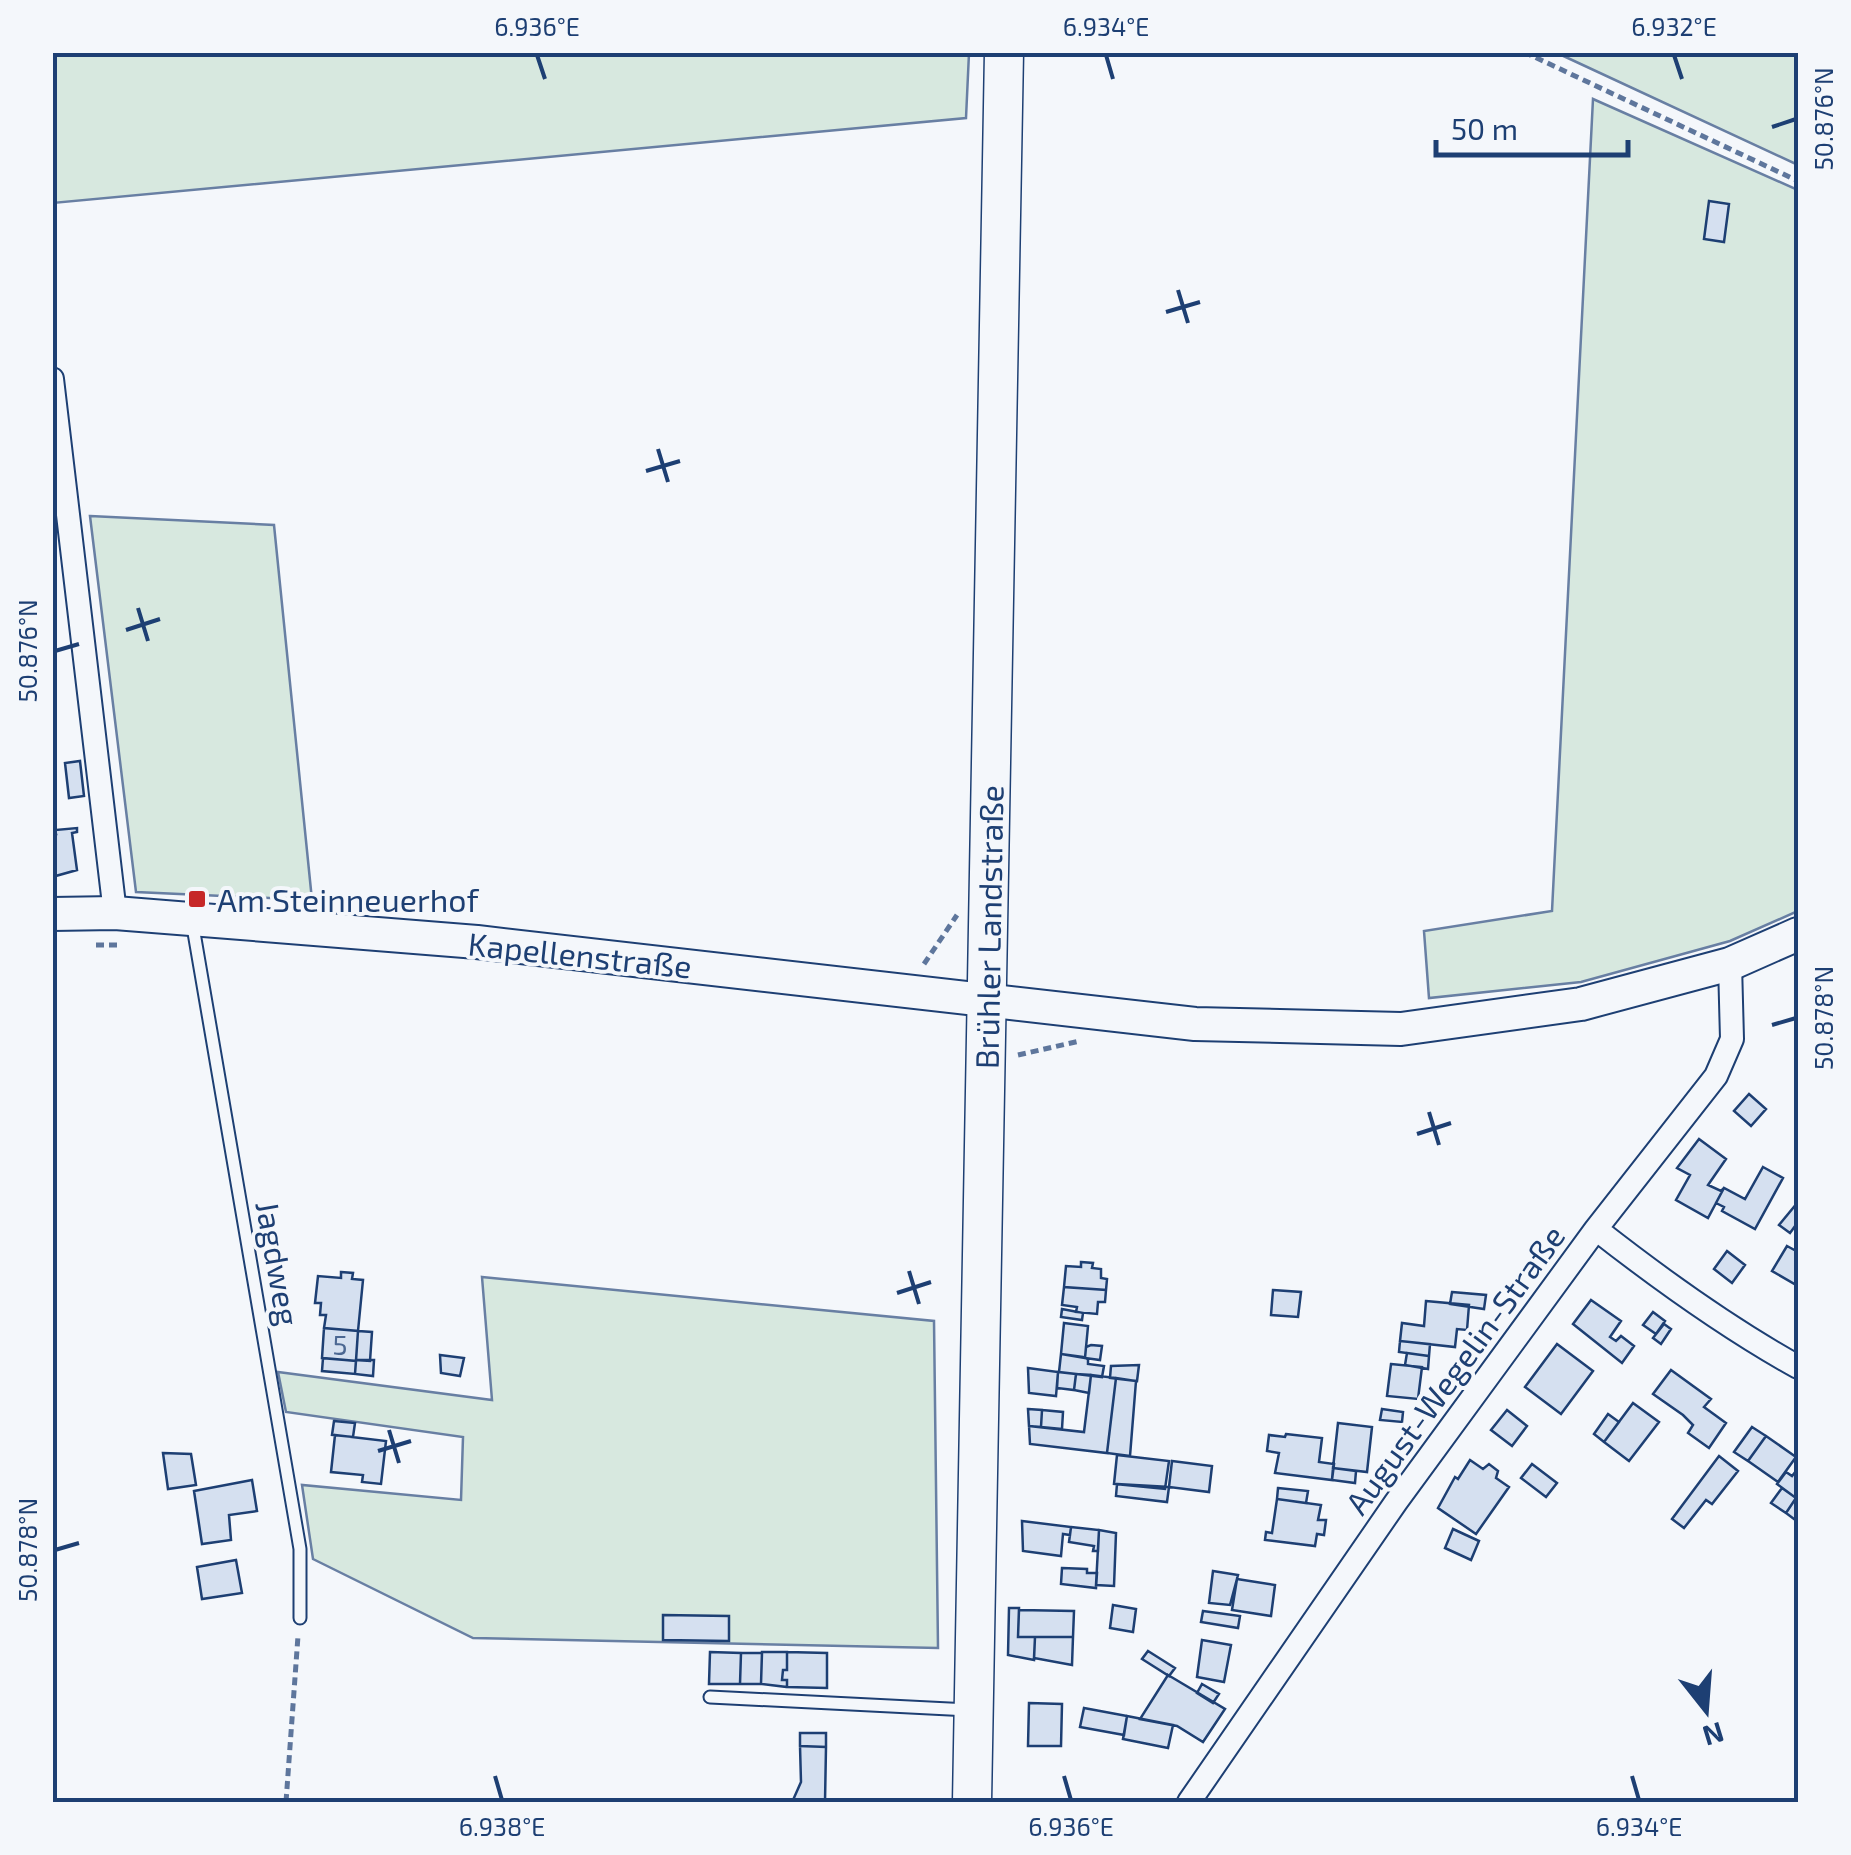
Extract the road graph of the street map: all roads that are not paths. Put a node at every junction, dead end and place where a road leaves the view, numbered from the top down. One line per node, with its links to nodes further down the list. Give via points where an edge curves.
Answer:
1 (1004, 52): 9 (main road, Brühler Landstraße)
2 (52, 380): 3 (street)
3 (60, 514): 4 (street)
4 (115, 913): 5 (main road, Kapellenstraße); 6 (main road, Kapellenstraße)
5 (52, 914)
6 (192, 918): 9 (main road, Kapellenstraße, via 477,942); 12 (lane, Jagdweg, via 300,1549)
7 (1798, 934): 8 (main road, Kapellenstraße)
8 (1730, 964): 9 (main road, Kapellenstraße, via 1581,1004 1401,1030 1194,1024); 10 (street, August-Wegelin-Straße, via 1732,1039 1716,1076)
9 (986, 999): 14 (main road, Brühler Landstraße)
10 (1596, 1229): 11 (street, via 1742,1336); 16 (street, August-Wegelin-Straße)
11 (1798, 1367)
12 (300, 1618)
13 (710, 1697): 14 (lane)
14 (974, 1710): 15 (main road, Brühler Landstraße)
15 (972, 1802)
16 (1189, 1802)

